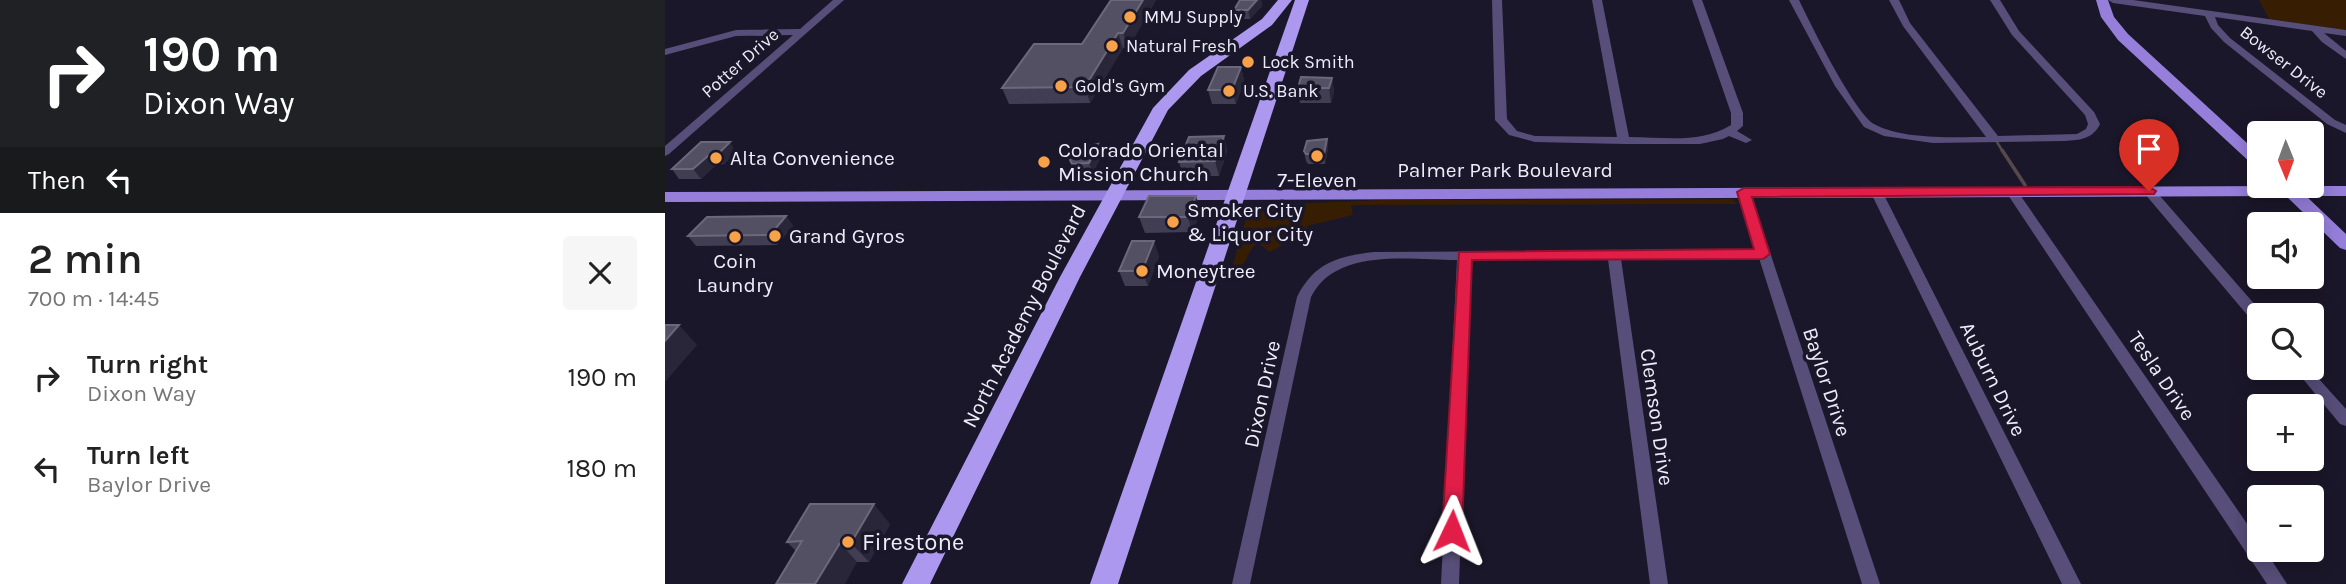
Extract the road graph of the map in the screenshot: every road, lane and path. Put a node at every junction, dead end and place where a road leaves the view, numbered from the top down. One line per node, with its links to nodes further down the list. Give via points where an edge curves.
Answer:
1 (839, 0): 14 (street, Potter Drive)
2 (1285, 0): 35 (highway, North Academy Boulevard, via 1267,22 1195,73 1161,108)
3 (1302, 0): 34 (highway)
4 (1497, 0): 20 (street, via 1499,114)
5 (1597, 0): 24 (street)
6 (1697, 0): 19 (street, via 1737,113 1738,122)
7 (1794, 0): 21 (street, via 1861,118 1871,127 1905,138)
8 (1894, 0): 21 (street, via 1912,32)
9 (1996, 0): 21 (street, via 2015,33 2090,114 2094,124 2091,131 2073,138)
10 (2102, 0): 25 (main road, via 2123,37)
11 (2113, 0): 12 (street)
12 (2209, 14): 13 (street); 18 (street, Bowser Drive, via 2227,40)
13 (2315, 29): 15 (street); 17 (street)
14 (801, 33): 16 (street, via 736,33); 26 (street, Potter Drive)
15 (2346, 33)
16 (665, 52)
17 (2346, 56)
18 (2346, 130)
19 (1730, 132): 23 (street); 24 (street, via 1700,141)
20 (1513, 133): 22 (street); 24 (street, via 1548,141)
21 (1993, 138)
22 (1501, 140)
23 (1747, 140)
24 (1624, 141)
25 (2247, 151)
26 (665, 152)
27 (2247, 189): 29 (main road, Palmer Park Boulevard)
28 (2324, 190): 30 (main road, Palmer Park Boulevard)
29 (2149, 191): 33 (main road, Palmer Park Boulevard); 42 (street)
30 (2346, 191)
31 (1744, 192): 32 (main road, Palmer Park Boulevard); 34 (main road, Palmer Park Boulevard); 39 (street, Baylor Drive)
32 (1877, 192): 33 (main road, Palmer Park Boulevard); 51 (street, Auburn Drive)
33 (2012, 192): 52 (street, Tesla Drive)
34 (1237, 194): 35 (main road, Palmer Park Boulevard); 46 (highway)
35 (1112, 196): 36 (main road, Palmer Park Boulevard); 45 (highway, North Academy Boulevard)
36 (665, 197)
37 (2298, 198): 38 (main road)
38 (2346, 244)
39 (1763, 254): 41 (street, Dixon Drive); 50 (street, Baylor Drive)
40 (1464, 255): 41 (street, Dixon Drive); 47 (street, Dixon Drive, via 1374,256 1335,264 1309,285); 48 (street)
41 (1614, 255): 49 (street, Clemson Drive)
42 (2247, 305)
43 (2311, 380): 44 (street)
44 (2346, 420)
45 (916, 584)
46 (1104, 584)
47 (1241, 584)
48 (1450, 584)
49 (1659, 584)
50 (1871, 584)
51 (2072, 584)
52 (2278, 584)

